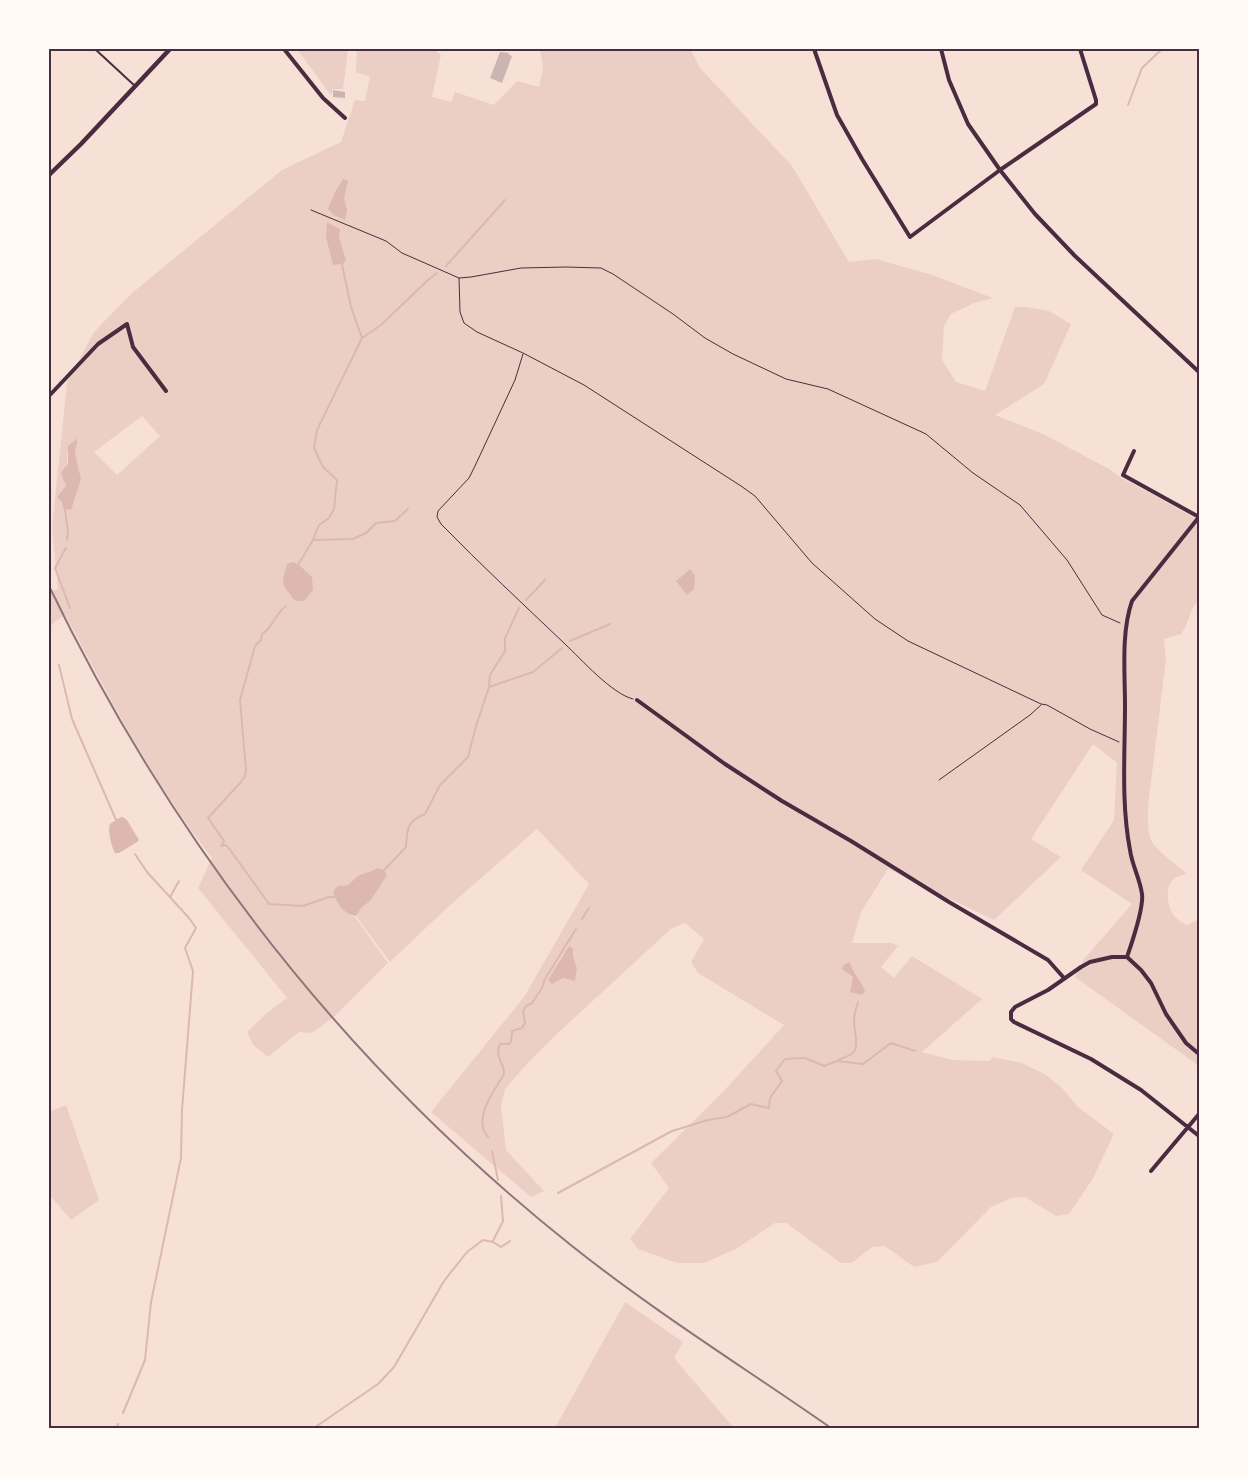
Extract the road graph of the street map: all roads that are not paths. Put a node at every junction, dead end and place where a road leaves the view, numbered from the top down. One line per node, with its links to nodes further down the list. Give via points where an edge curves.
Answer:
1 (95, 49): 7 (lane)
2 (170, 49): 7 (street)
3 (284, 49): 8 (street, via 323,98)
4 (814, 49): 9 (street, via 838,115 910,237)
5 (941, 49): 9 (street, via 949,80 968,124)
6 (1080, 49): 9 (street, via 1096,104)
7 (135, 86): 10 (street)
8 (346, 118)
9 (1000, 170): 11 (street, via 1074,255)
10 (49, 175)
11 (1199, 372)
12 (166, 391): 13 (street, via 133,347 127,324 98,344)
13 (49, 396)
14 (1134, 451): 15 (street, via 1123,475)
15 (1199, 517): 17 (street, via 1132,600 1128,612 1125,810 1130,851 1142,895)
16 (637, 700): 18 (street, via 782,801 1048,960)
17 (1127, 957): 18 (street, via 1090,962); 19 (street, via 1151,983 1166,1014 1186,1043)
18 (1064, 978): 21 (street, via 1015,1008 1011,1019 1141,1090)
19 (1199, 1054)
20 (1199, 1114): 21 (street)
21 (1189, 1127): 22 (street); 23 (street)
22 (1199, 1136)
23 (1151, 1171)

